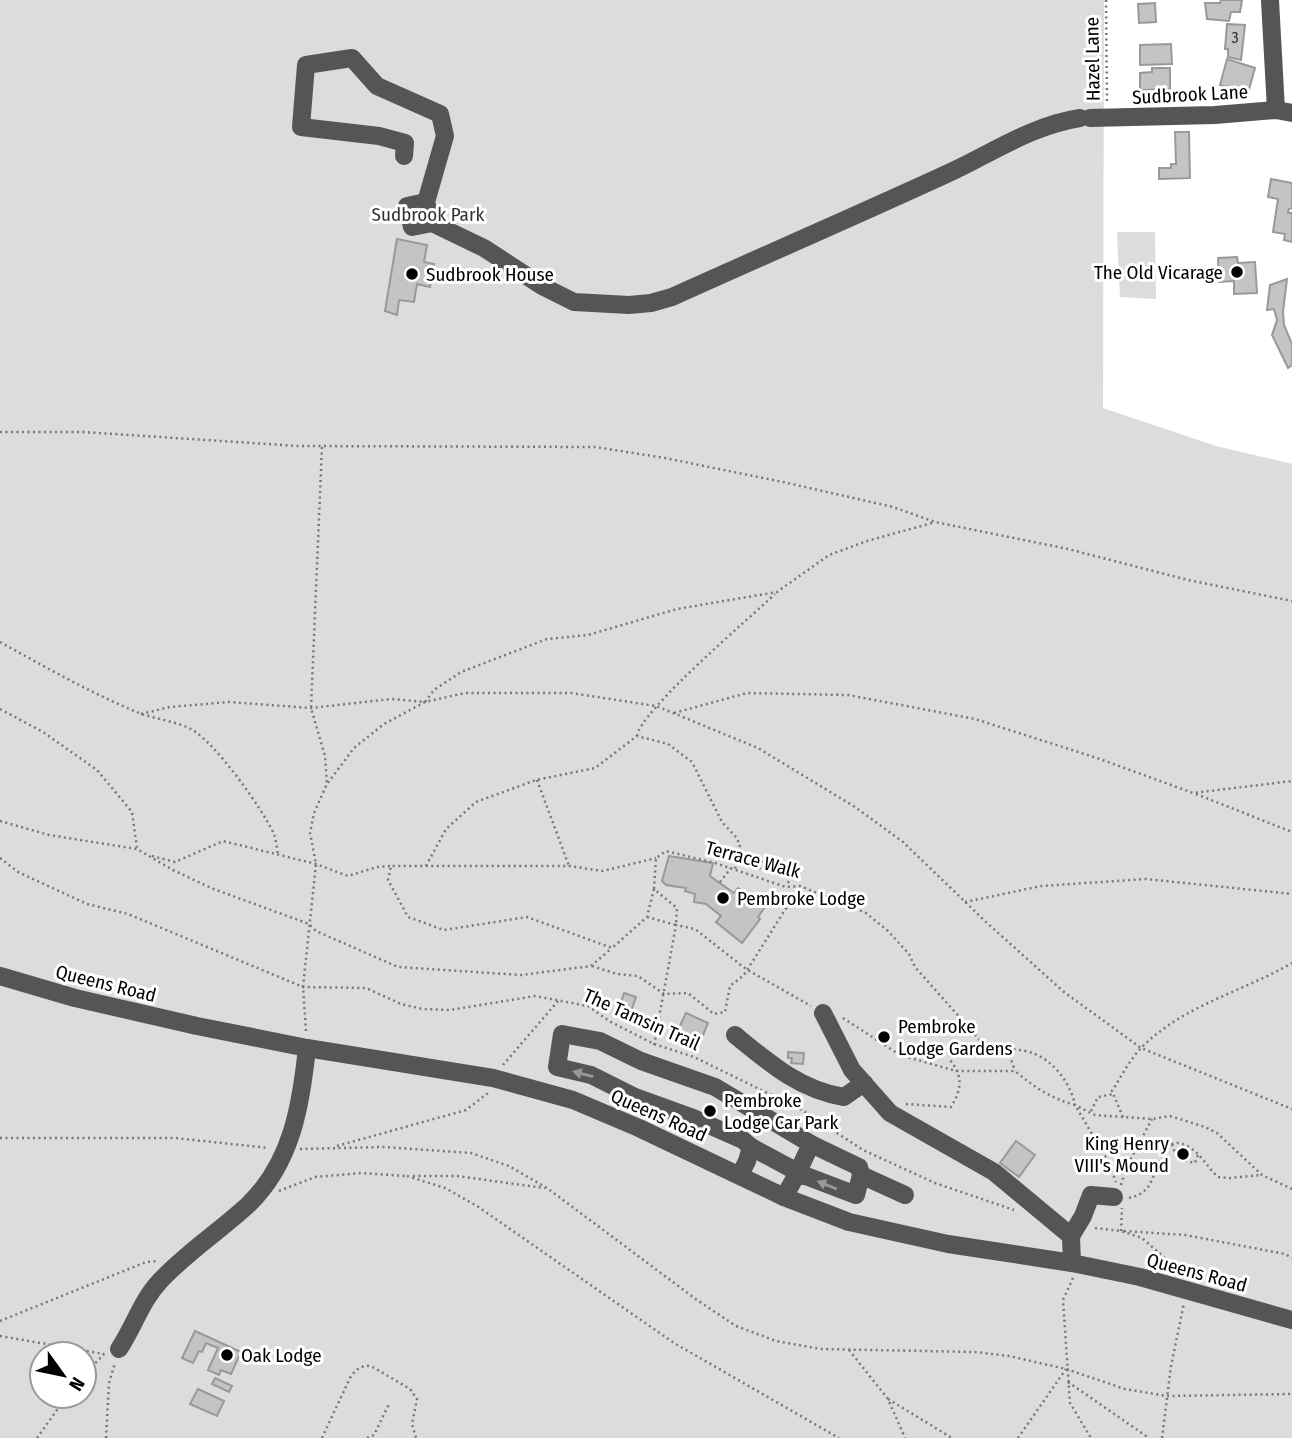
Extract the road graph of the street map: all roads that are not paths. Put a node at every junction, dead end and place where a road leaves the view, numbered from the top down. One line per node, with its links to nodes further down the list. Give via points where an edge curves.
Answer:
1 (1270, 0): 2 (street)
2 (1284, 112): 3 (street, Sudbrook Lane, via 1092,118 1039,128 672,297 629,305 574,302 432,223 426,202 445,136 440,114 377,86 352,58 306,65 302,127 405,143)
3 (404, 156)
4 (0, 976): 7 (street, Queens Road, via 75,998)
5 (823, 1013): 8 (street, via 852,1070)
6 (736, 1035): 8 (street, via 780,1072 823,1094 844,1097)
7 (307, 1048): 11 (street, Queens Road, via 493,1078 573,1100); 20 (street, via 297,1120 270,1179 250,1203 157,1284 127,1338)
8 (864, 1083): 17 (street, via 890,1112 994,1172)
9 (811, 1144): 10 (street, one-way to 9, via 591,1075 557,1067 562,1034 600,1041 715,1087); 12 (street, via 859,1167); 13 (street)
10 (751, 1147): 11 (street); 13 (street, via 792,1169)
11 (740, 1175): 15 (street, Queens Road)
12 (860, 1175): 13 (street, one-way to 13, via 856,1195); 14 (street)
13 (796, 1176): 15 (street)
14 (905, 1195)
15 (784, 1196): 18 (street, Queens Road, via 849,1222 892,1233)
16 (1118, 1197): 17 (street, via 1091,1195)
17 (1073, 1231): 18 (street)
18 (1072, 1264): 19 (street, Queens Road)
19 (1292, 1320)
20 (111, 1352)

